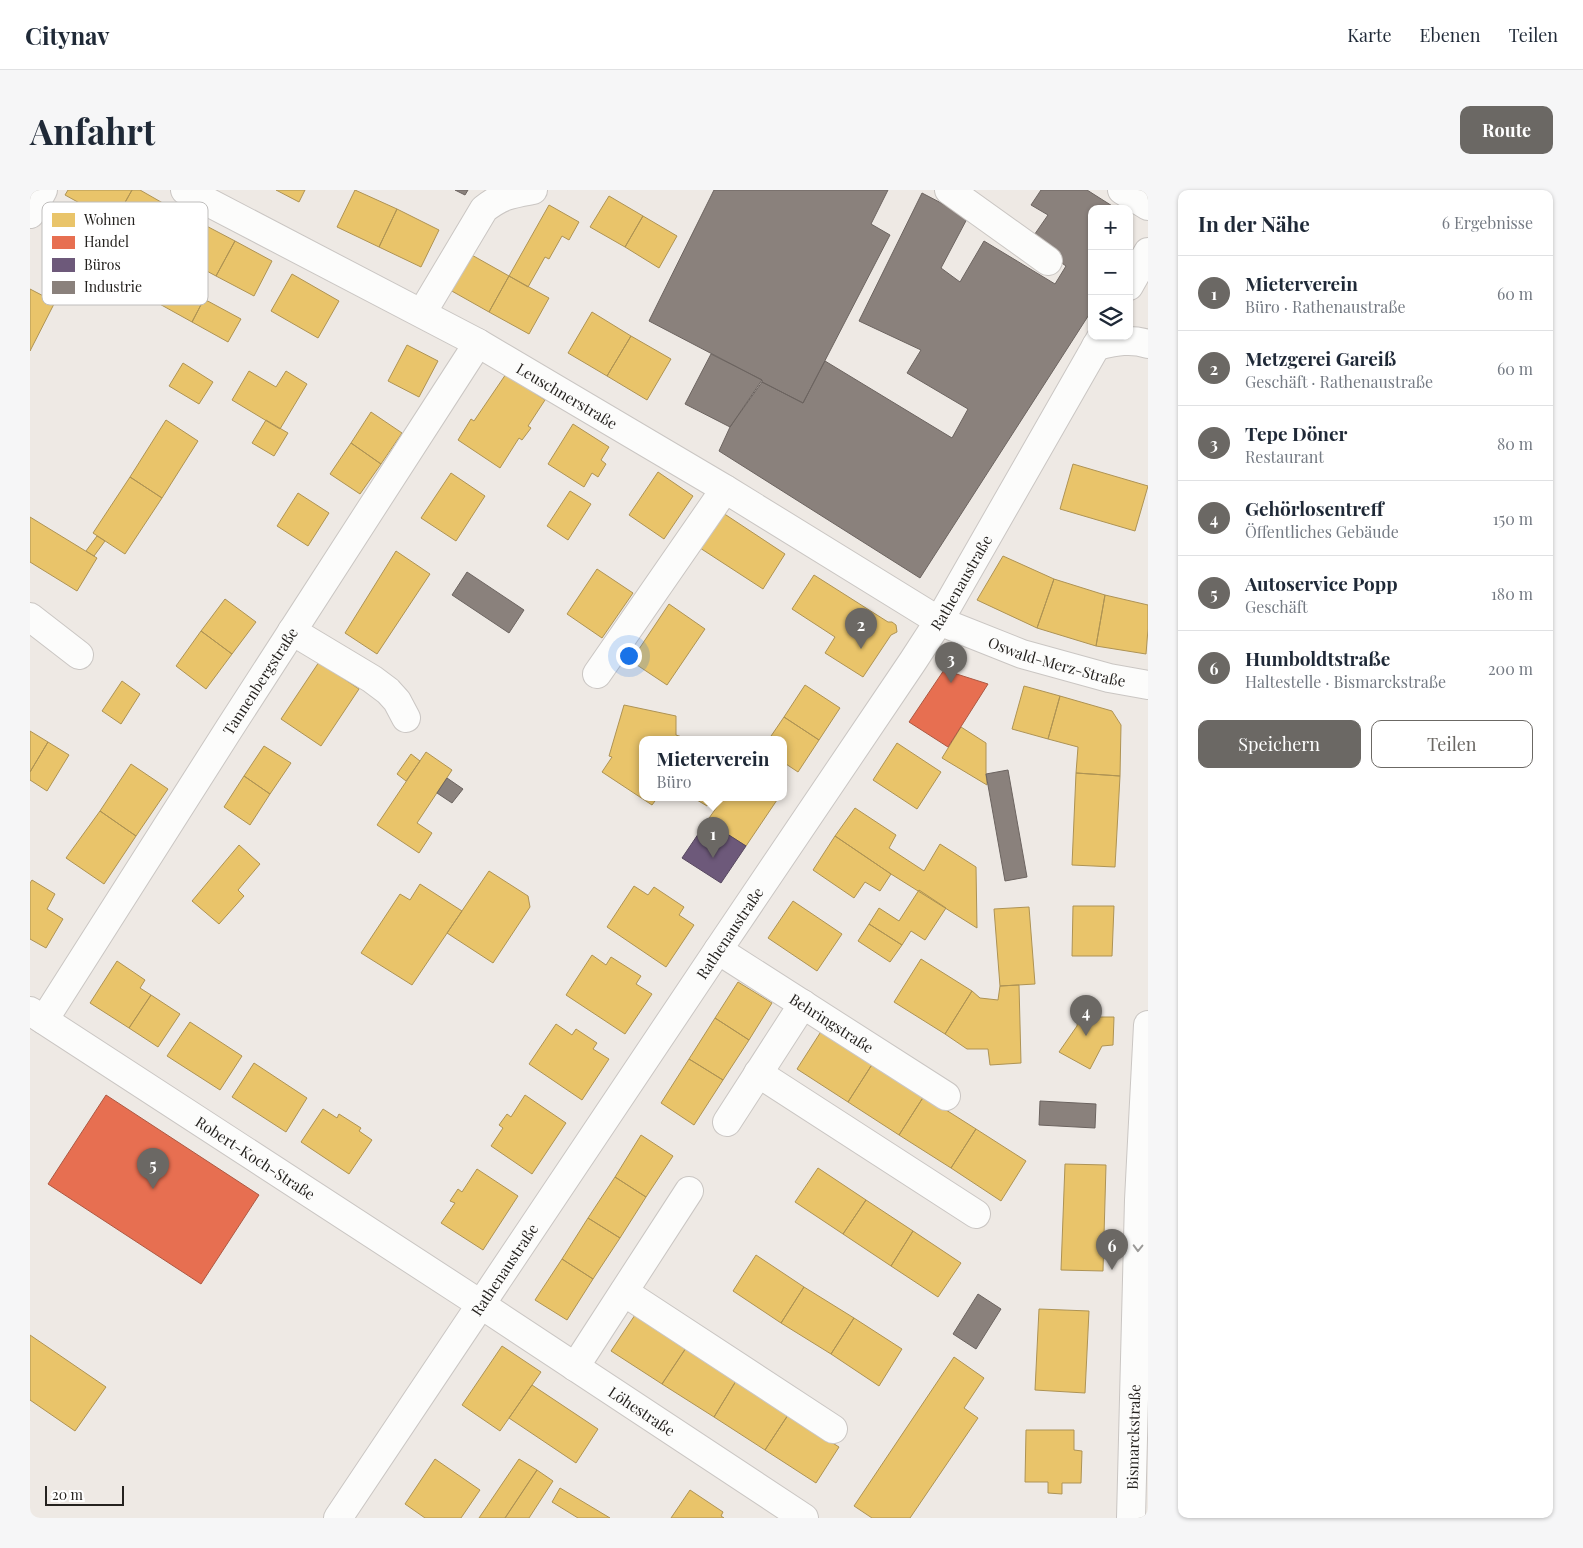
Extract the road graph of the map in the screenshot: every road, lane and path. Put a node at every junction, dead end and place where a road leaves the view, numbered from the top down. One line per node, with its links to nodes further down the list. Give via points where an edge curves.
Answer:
1 (43, 190): 7 (street)
2 (185, 190): 11 (street, Leuschnerstraße)
3 (533, 190): 11 (street, via 497,199 484,209)
4 (949, 190): 9 (street)
5 (1122, 190): 6 (street)
6 (1148, 206)
7 (30, 214)
8 (1148, 252): 10 (street)
9 (1048, 261)
10 (1133, 279)
11 (422, 313): 13 (street, Leuschnerstraße)
12 (1099, 341): 14 (street); 17 (street, Rathenaustraße)
13 (478, 343): 15 (street, Leuschnerstraße); 18 (street, Tannenbergstraße)
14 (1148, 344)
15 (725, 489): 17 (street, Leuschnerstraße); 20 (street)
16 (30, 617): 19 (street)
17 (939, 621): 21 (street, Oswald-Merz-Straße, via 1022,654 1109,678); 23 (street, Rathenaustraße)
18 (292, 631): 22 (street, via 388,690); 25 (street, Tannenbergstraße)
19 (79, 655)
20 (596, 674)
21 (1148, 685)
22 (406, 718)
23 (718, 950): 24 (street, Behringstraße); 34 (street, Rathenaustraße)
24 (804, 1004): 27 (street); 28 (street, Behringstraße)
25 (37, 1016): 34 (street, Robert-Koch-Straße)
26 (1148, 1025): 31 (street, Bismarckstraße)
27 (758, 1073): 29 (street); 32 (street)
28 (946, 1096)
29 (727, 1122)
30 (689, 1192): 33 (street)
31 (1144, 1200): 39 (street, Bismarckstraße, one-way to 39)
32 (976, 1214)
33 (624, 1292): 35 (street); 36 (street)
34 (480, 1305): 35 (street, Löhestraße); 37 (street, Rathenaustraße)
35 (575, 1367): 38 (street, Löhestraße)
36 (833, 1429)
37 (338, 1518)
38 (804, 1518)
39 (1132, 1518)

